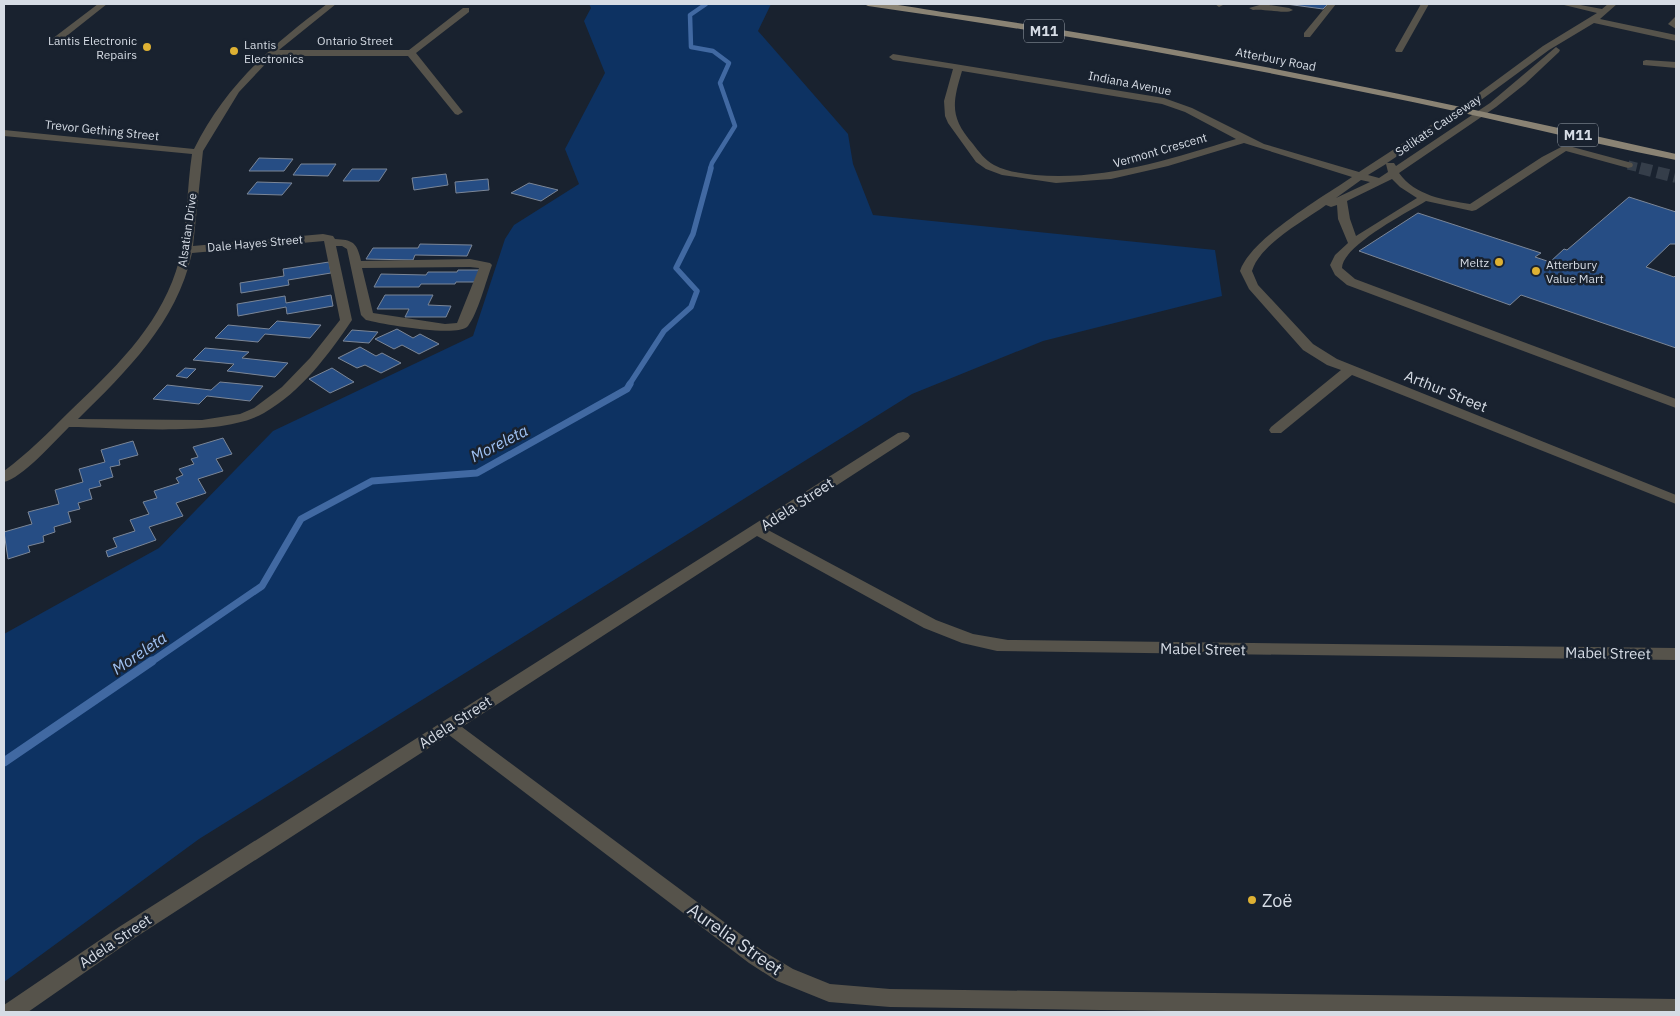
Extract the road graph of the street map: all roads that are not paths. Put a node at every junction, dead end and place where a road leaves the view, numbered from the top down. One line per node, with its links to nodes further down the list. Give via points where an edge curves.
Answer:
1 (103, 4): 21 (street)
2 (319, 4): 17 (street, Alsatian Drive)
3 (332, 4): 17 (street, Alsatian Drive)
4 (868, 4): 9 (main road, Atterbury Road / M11)
5 (1332, 4): 18 (street)
6 (1425, 4): 22 (street)
7 (1564, 4): 13 (street)
8 (1613, 4): 13 (street, Selikats Causeway)
9 (898, 5): 29 (main road, Atterbury Road / M11, via 1289,66); 30 (main road, Atterbury Road / M11)
10 (1254, 8): 12 (street)
11 (466, 10): 24 (street)
12 (1290, 10)
13 (1604, 12): 15 (street, Selikats Causeway)
14 (1676, 19): 16 (street, via 1672,22)
15 (1593, 20): 19 (street, Selikats Causeway); 20 (street)
16 (1676, 26)
17 (290, 34): 23 (street, Alsatian Drive)
18 (1307, 36)
19 (1566, 37): 30 (street, Selikats Causeway); 31 (street, Selikats Causeway, via 1535,70)
20 (1676, 38)
21 (51, 44)
22 (1399, 50)
23 (270, 52): 24 (street, Ontario Street); 37 (street, Alsatian Drive, via 223,106)
24 (411, 53): 32 (street)
25 (893, 57): 28 (street, Indiana Avenue)
26 (1646, 64): 27 (street)
27 (1676, 65)
28 (958, 68): 35 (street, Indiana Avenue, via 1164,101 1193,112); 35 (street, Vermont Crescent, via 948,105 950,119 977,157 1006,173 1061,180 1110,177)
29 (1435, 93)
30 (1467, 103): 31 (main road, Atterbury Road / M11); 33 (main road, Atterbury Road / M11); 39 (street, Selikats Causeway)
31 (1492, 105): 33 (street, Selikats Causeway); 36 (main road, Atterbury Road / M11)
32 (458, 112)
33 (1480, 112): 38 (main road, Atterbury Road / M11); 41 (street, Selikats Causeway)
34 (4, 133): 37 (street, Trevor Gething Street)
35 (1243, 140): 43 (street, Indiana Avenue)
36 (1676, 148)
37 (198, 152): 51 (street, Alsatian Drive)
38 (1676, 157)
39 (1388, 158): 42 (street); 43 (street, Selikats Causeway)
40 (1628, 164): 47 (street, via 1566,148)
41 (1403, 166): 42 (street, Selikats Causeway); 47 (street, via 1422,187)
42 (1392, 173): 44 (street, Selikats Causeway); 45 (street, via 1408,190)
43 (1360, 176): 44 (street, Indiana Avenue); 48 (street, Selikats Causeway)
44 (1380, 182): 46 (street, Selikats Causeway)
45 (1424, 198): 47 (street); 50 (street)
46 (1342, 200): 48 (street, Selikats Causeway); 50 (street, via 1344,219)
47 (1472, 208)
48 (1309, 212): 52 (street, Selikats Causeway, via 1270,240)
49 (327, 240): 51 (street, Dale Hayes Street); 53 (street, via 346,243 352,248); 56 (street, via 346,320 302,374 268,406 246,417 196,425)
50 (1353, 242): 55 (street, via 1336,264 1338,272 1351,282)
51 (187, 250): 56 (street, Alsatian Drive, via 178,283 153,332 134,356)
52 (1249, 261): 54 (street, Arthur Street, via 1246,271 1250,282 1290,328 1315,352)
53 (354, 265): 53 (street, via 470,263 486,265 462,325 454,328 370,317)
54 (1350, 370): 57 (street); 62 (street, Arthur Street)
55 (1676, 404)
56 (66, 423): 60 (street, Alsatian Drive)
57 (1276, 430)
58 (903, 436): 63 (street, Adela Street)
59 (4, 461): 60 (street)
60 (23, 464): 61 (street, Alsatian Drive)
61 (4, 478)
62 (1676, 500)
63 (758, 530): 64 (street, Mabel Street, via 930,624 984,644); 65 (street, Adela Street)
64 (1676, 654)
65 (448, 726): 66 (street, Aurelia Street, via 756,958 785,975 829,993 949,1000); 67 (street, Adela Street, via 126,933)
66 (1676, 1009)
67 (15, 1011)

